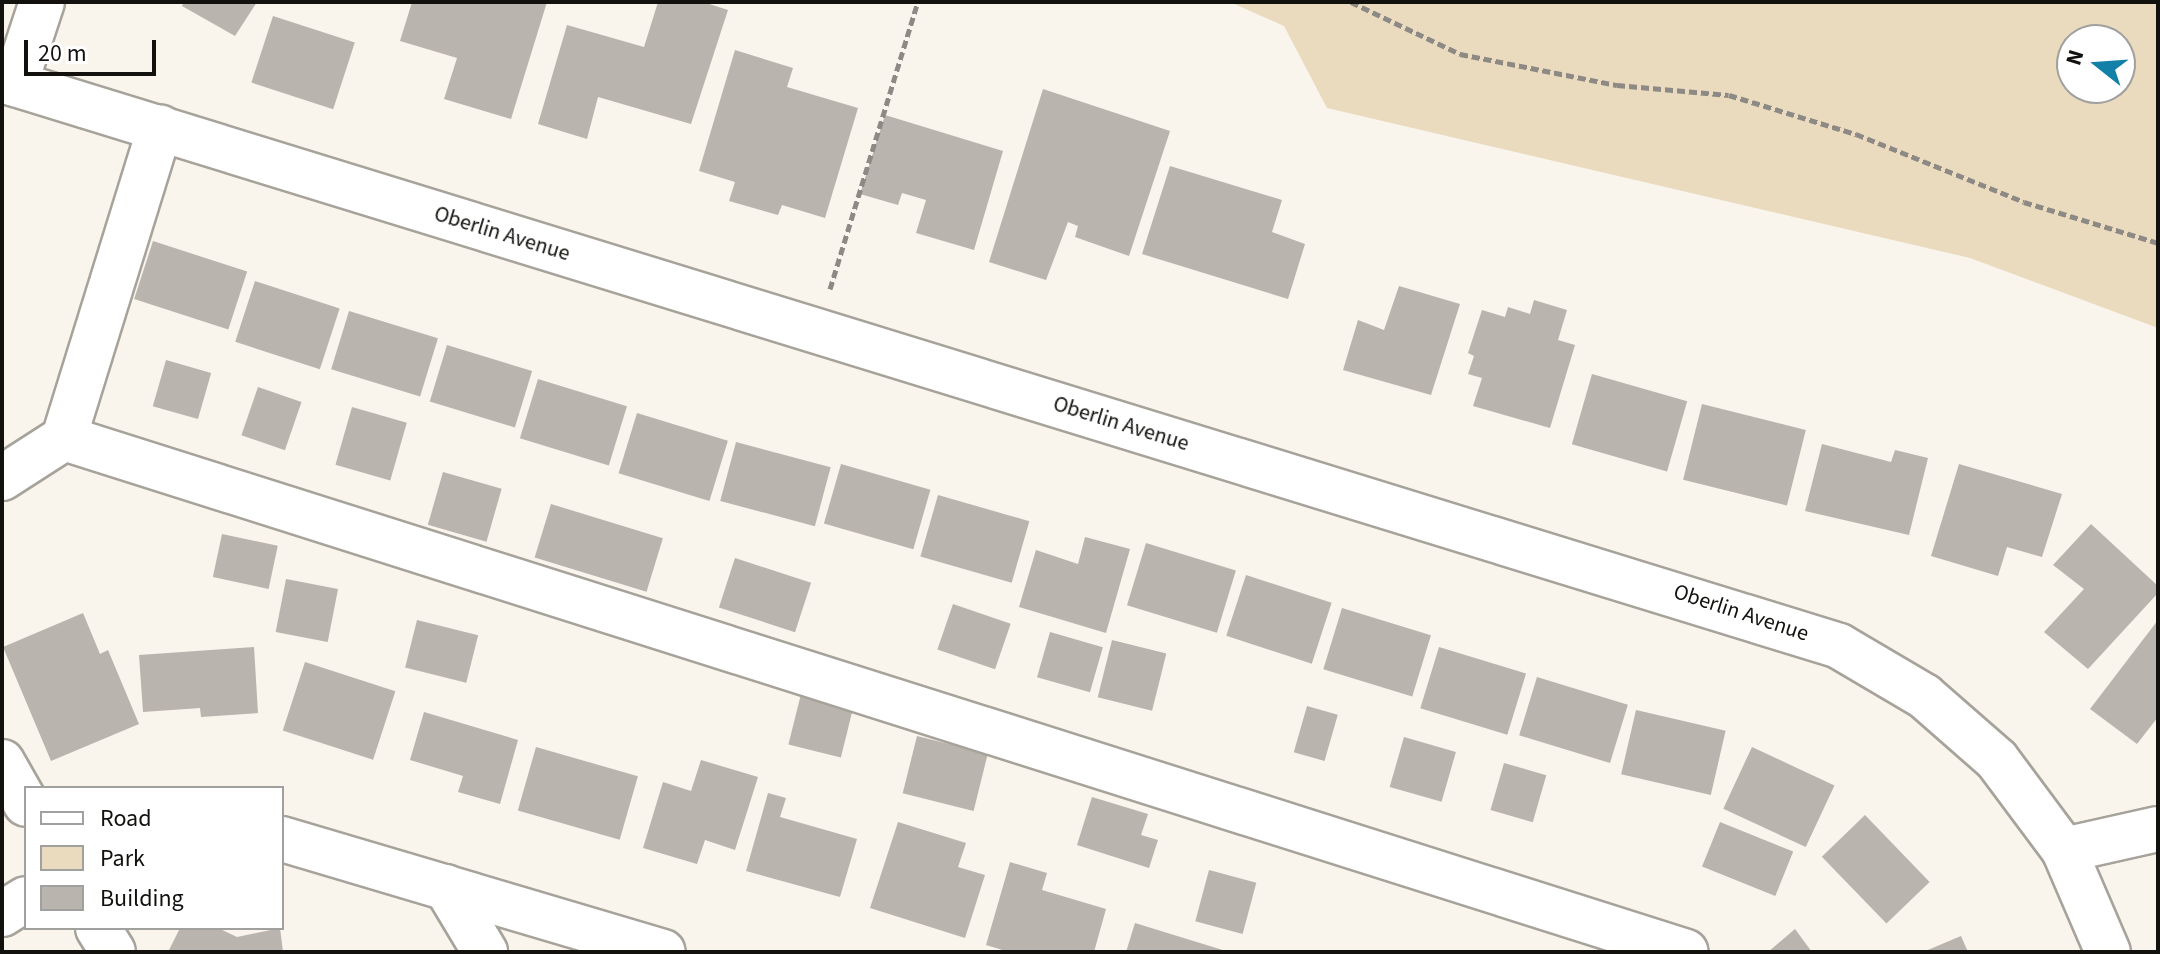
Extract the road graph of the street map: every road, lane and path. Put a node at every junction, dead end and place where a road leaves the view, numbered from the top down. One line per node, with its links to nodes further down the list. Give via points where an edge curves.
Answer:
1 (42, 2): 4 (street)
2 (918, 2): 7 (path)
3 (1351, 2): 6 (path, via 1460,54 1617,85 1729,95 1856,134 2024,202)
4 (9, 82): 5 (street, Oberlin Avenue)
5 (160, 128): 7 (street, Oberlin Avenue); 8 (street)
6 (2158, 243)
7 (817, 332): 14 (street, Oberlin Avenue, via 1839,646 1903,682 1977,741 2027,795)
8 (64, 438): 9 (street); 22 (street)
9 (2, 478)
10 (2, 762): 11 (street)
11 (24, 800)
12 (2158, 829): 14 (street)
13 (284, 840): 15 (street)
14 (2064, 850): 23 (street, Oberlin Avenue)
15 (446, 887): 20 (street); 21 (street)
16 (24, 900): 17 (street)
17 (2, 914)
18 (99, 930): 19 (street)
19 (113, 952)
20 (485, 952)
21 (663, 952)
22 (1686, 952)
23 (2108, 952)

